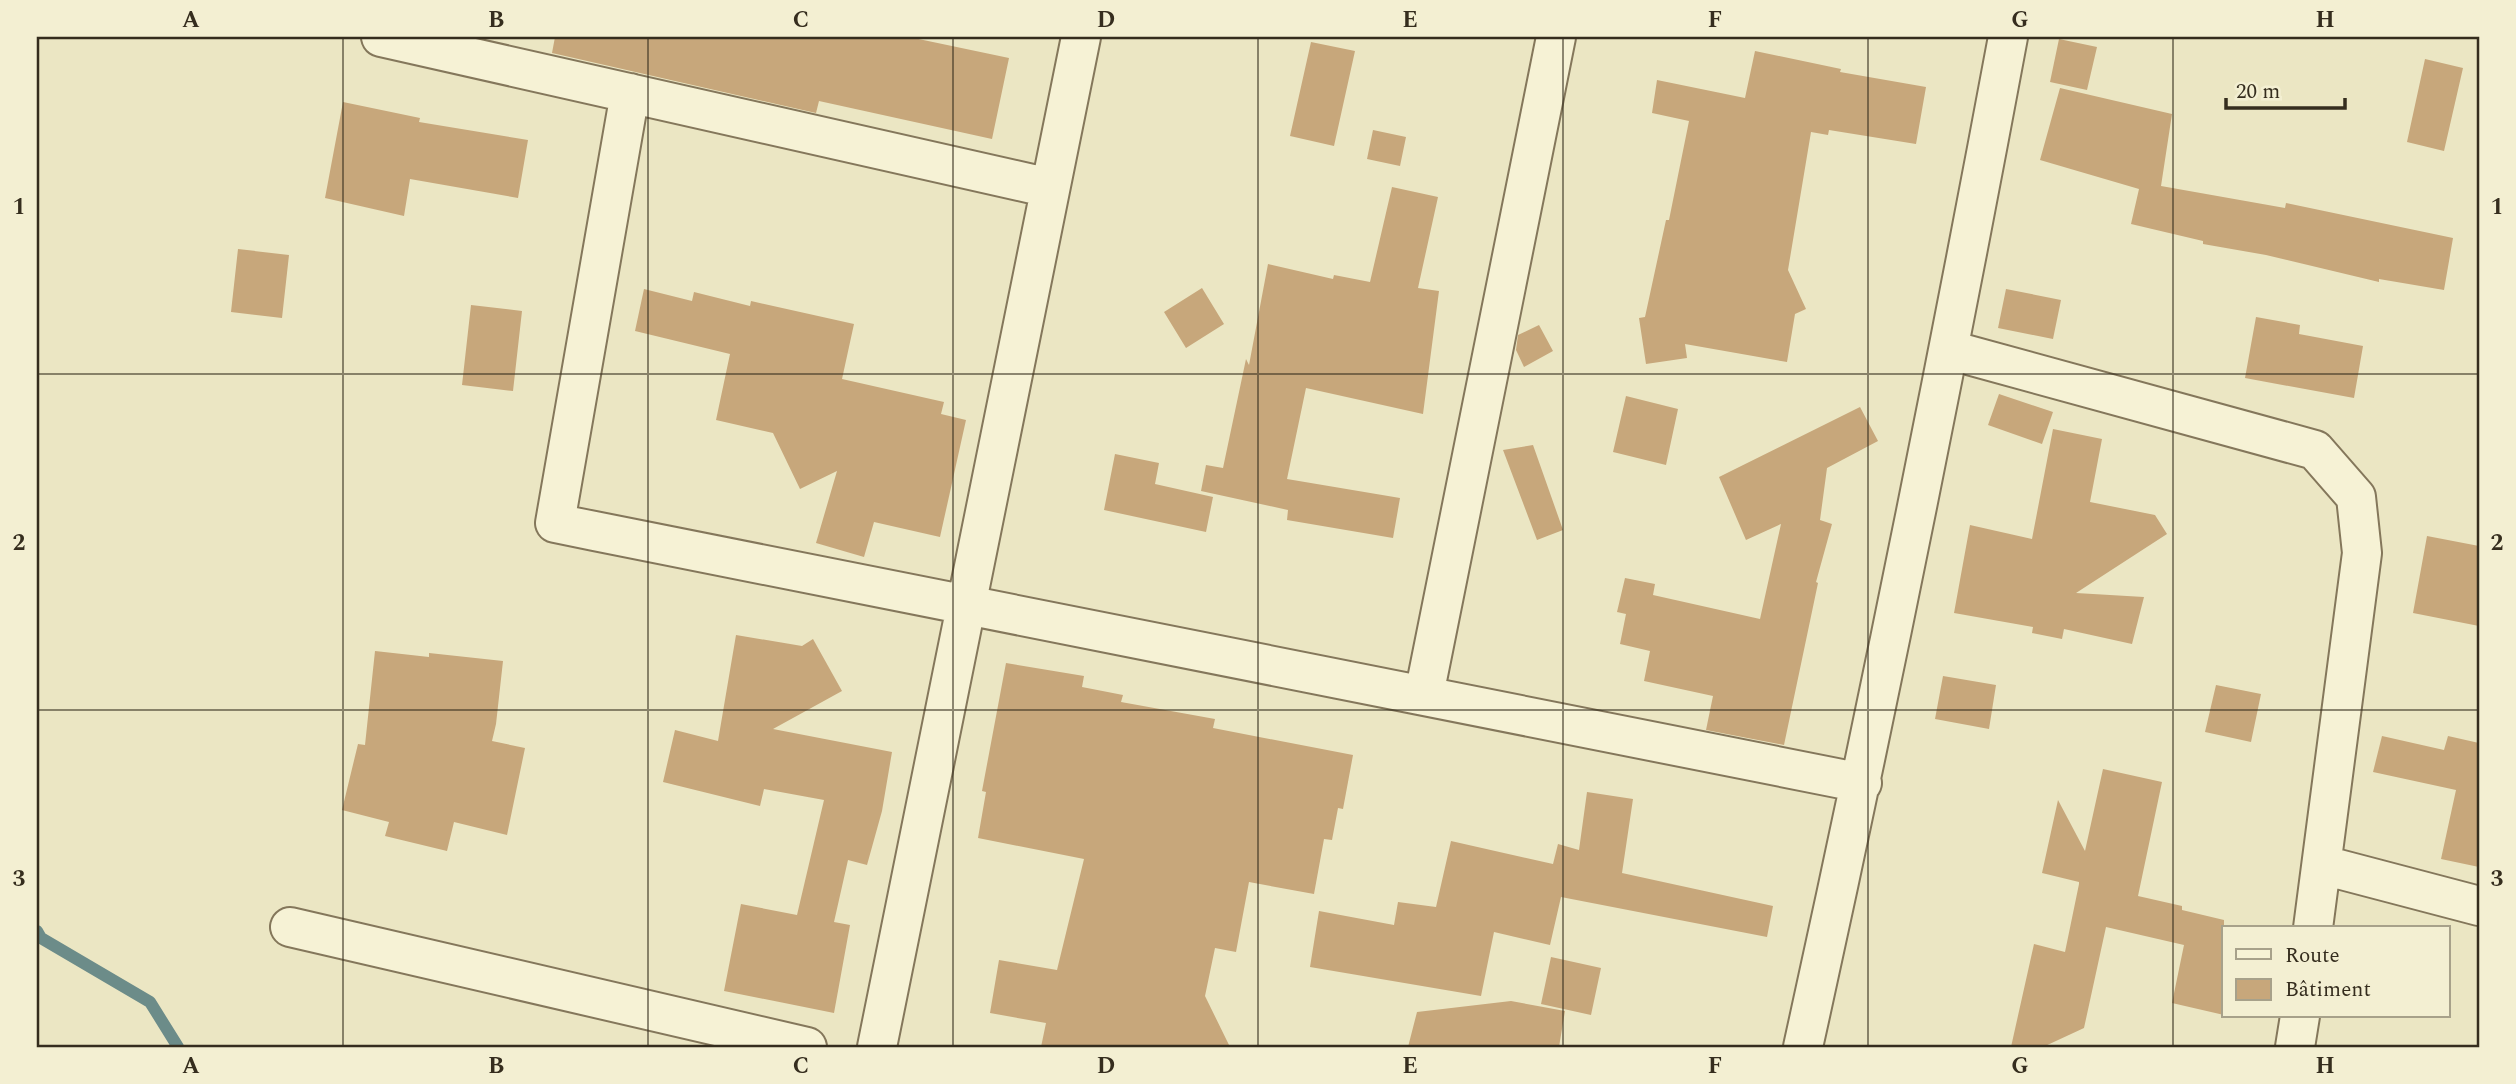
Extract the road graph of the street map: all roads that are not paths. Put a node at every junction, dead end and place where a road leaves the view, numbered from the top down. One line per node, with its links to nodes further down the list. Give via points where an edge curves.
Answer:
1 (381, 37): 5 (street)
2 (1081, 37): 6 (street)
3 (1556, 37): 9 (street)
4 (2008, 37): 7 (street)
5 (630, 93): 6 (street); 8 (street, via 555,523)
6 (1050, 188): 8 (street)
7 (1950, 350): 10 (street); 11 (street, via 2315,450 2356,497 2362,553)
8 (965, 607): 9 (street); 17 (street)
9 (1424, 695): 10 (street)
10 (1862, 783): 18 (street)
11 (2322, 865): 12 (street); 13 (street)
12 (2479, 906)
13 (2313, 926)
14 (290, 927): 16 (street)
15 (2300, 1018): 19 (street)
16 (807, 1047)
17 (877, 1047)
18 (1803, 1047)
19 (2295, 1047)

